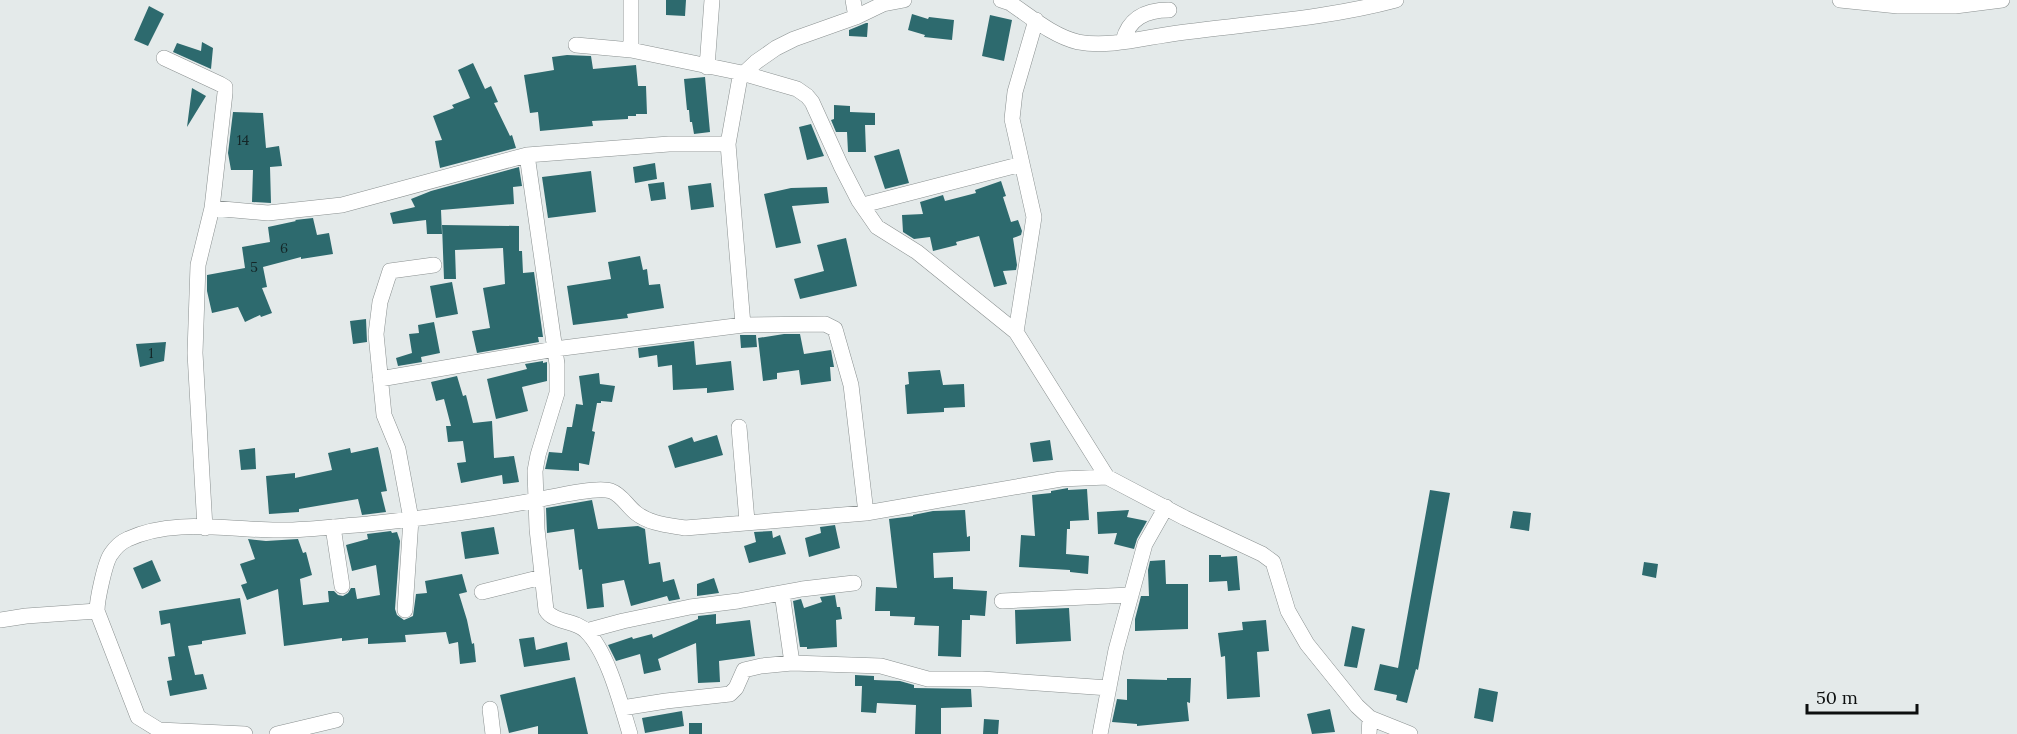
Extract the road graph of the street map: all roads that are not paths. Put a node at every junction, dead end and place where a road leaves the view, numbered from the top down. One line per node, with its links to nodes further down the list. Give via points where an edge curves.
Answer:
1 (631, 0): 14 (street)
2 (712, 0): 16 (street)
3 (853, 0): 10 (street)
4 (904, 0): 10 (street, via 883,4)
5 (1001, 0): 11 (street)
6 (1396, 0): 12 (street, via 1339,12)
7 (1840, 0): 8 (street, via 1955,6)
8 (2002, 0)
9 (1168, 10): 12 (street, via 1141,15 1132,22)
10 (856, 17): 17 (street, via 776,48)
11 (1036, 21): 12 (street, via 1077,41); 20 (street, via 1015,93 1012,119)
12 (1123, 42)
13 (576, 45): 14 (street)
14 (631, 50): 16 (street)
15 (164, 58): 22 (street, via 225,87)
16 (707, 67): 17 (street)
17 (739, 83): 18 (street); 21 (street, via 797,89 807,96)
18 (728, 144): 19 (street, via 669,144); 24 (street)
19 (527, 155): 22 (street, via 342,205 268,213); 26 (street)
20 (1022, 165): 21 (street); 25 (street, via 1034,225)
21 (862, 205): 25 (street, via 879,229 917,252)
22 (212, 208): 36 (street, via 198,265 195,353)
23 (434, 265): 27 (street, via 390,271 376,333)
24 (743, 325): 26 (street); 32 (street, via 825,324 835,329 851,385)
25 (1016, 332): 29 (street)
26 (555, 349): 27 (street); 30 (street, via 556,393 535,471)
27 (380, 379): 33 (street, via 384,415 398,449)
28 (739, 427): 34 (street)
29 (1107, 477): 31 (street); 32 (street, via 1061,479)
30 (536, 500): 33 (street); 34 (street, via 603,489 618,494 636,513 663,525 685,528); 37 (street)
31 (1166, 507): 42 (street, via 1145,544); 53 (street, via 1273,562 1288,610 1307,644)
32 (866, 513): 34 (street)
33 (411, 519): 35 (street); 44 (street)
34 (747, 521)
35 (333, 527): 36 (street); 39 (street)
36 (205, 528): 45 (street, via 187,526 154,531 116,547 107,565)
37 (542, 577): 40 (street); 47 (street, via 548,614)
38 (854, 583): 41 (street)
39 (342, 586)
40 (482, 592)
41 (782, 593): 47 (street, via 690,607); 48 (street)
42 (1130, 595): 43 (street); 49 (street)
43 (1002, 601)
44 (405, 610)
45 (97, 611): 46 (street); 54 (street, via 138,717 159,730)
46 (0, 620)
47 (586, 631): 51 (street, via 600,650)
48 (792, 663): 49 (street, via 881,666 928,679); 51 (street, via 744,670 730,694)
49 (1109, 688): 58 (street)
50 (490, 708): 56 (street)
51 (622, 708): 57 (street)
52 (336, 720): 55 (street)
53 (1370, 726): 59 (street)
54 (245, 734)
55 (277, 734)
56 (493, 734)
57 (630, 734)
58 (1100, 734)
59 (1410, 734)

